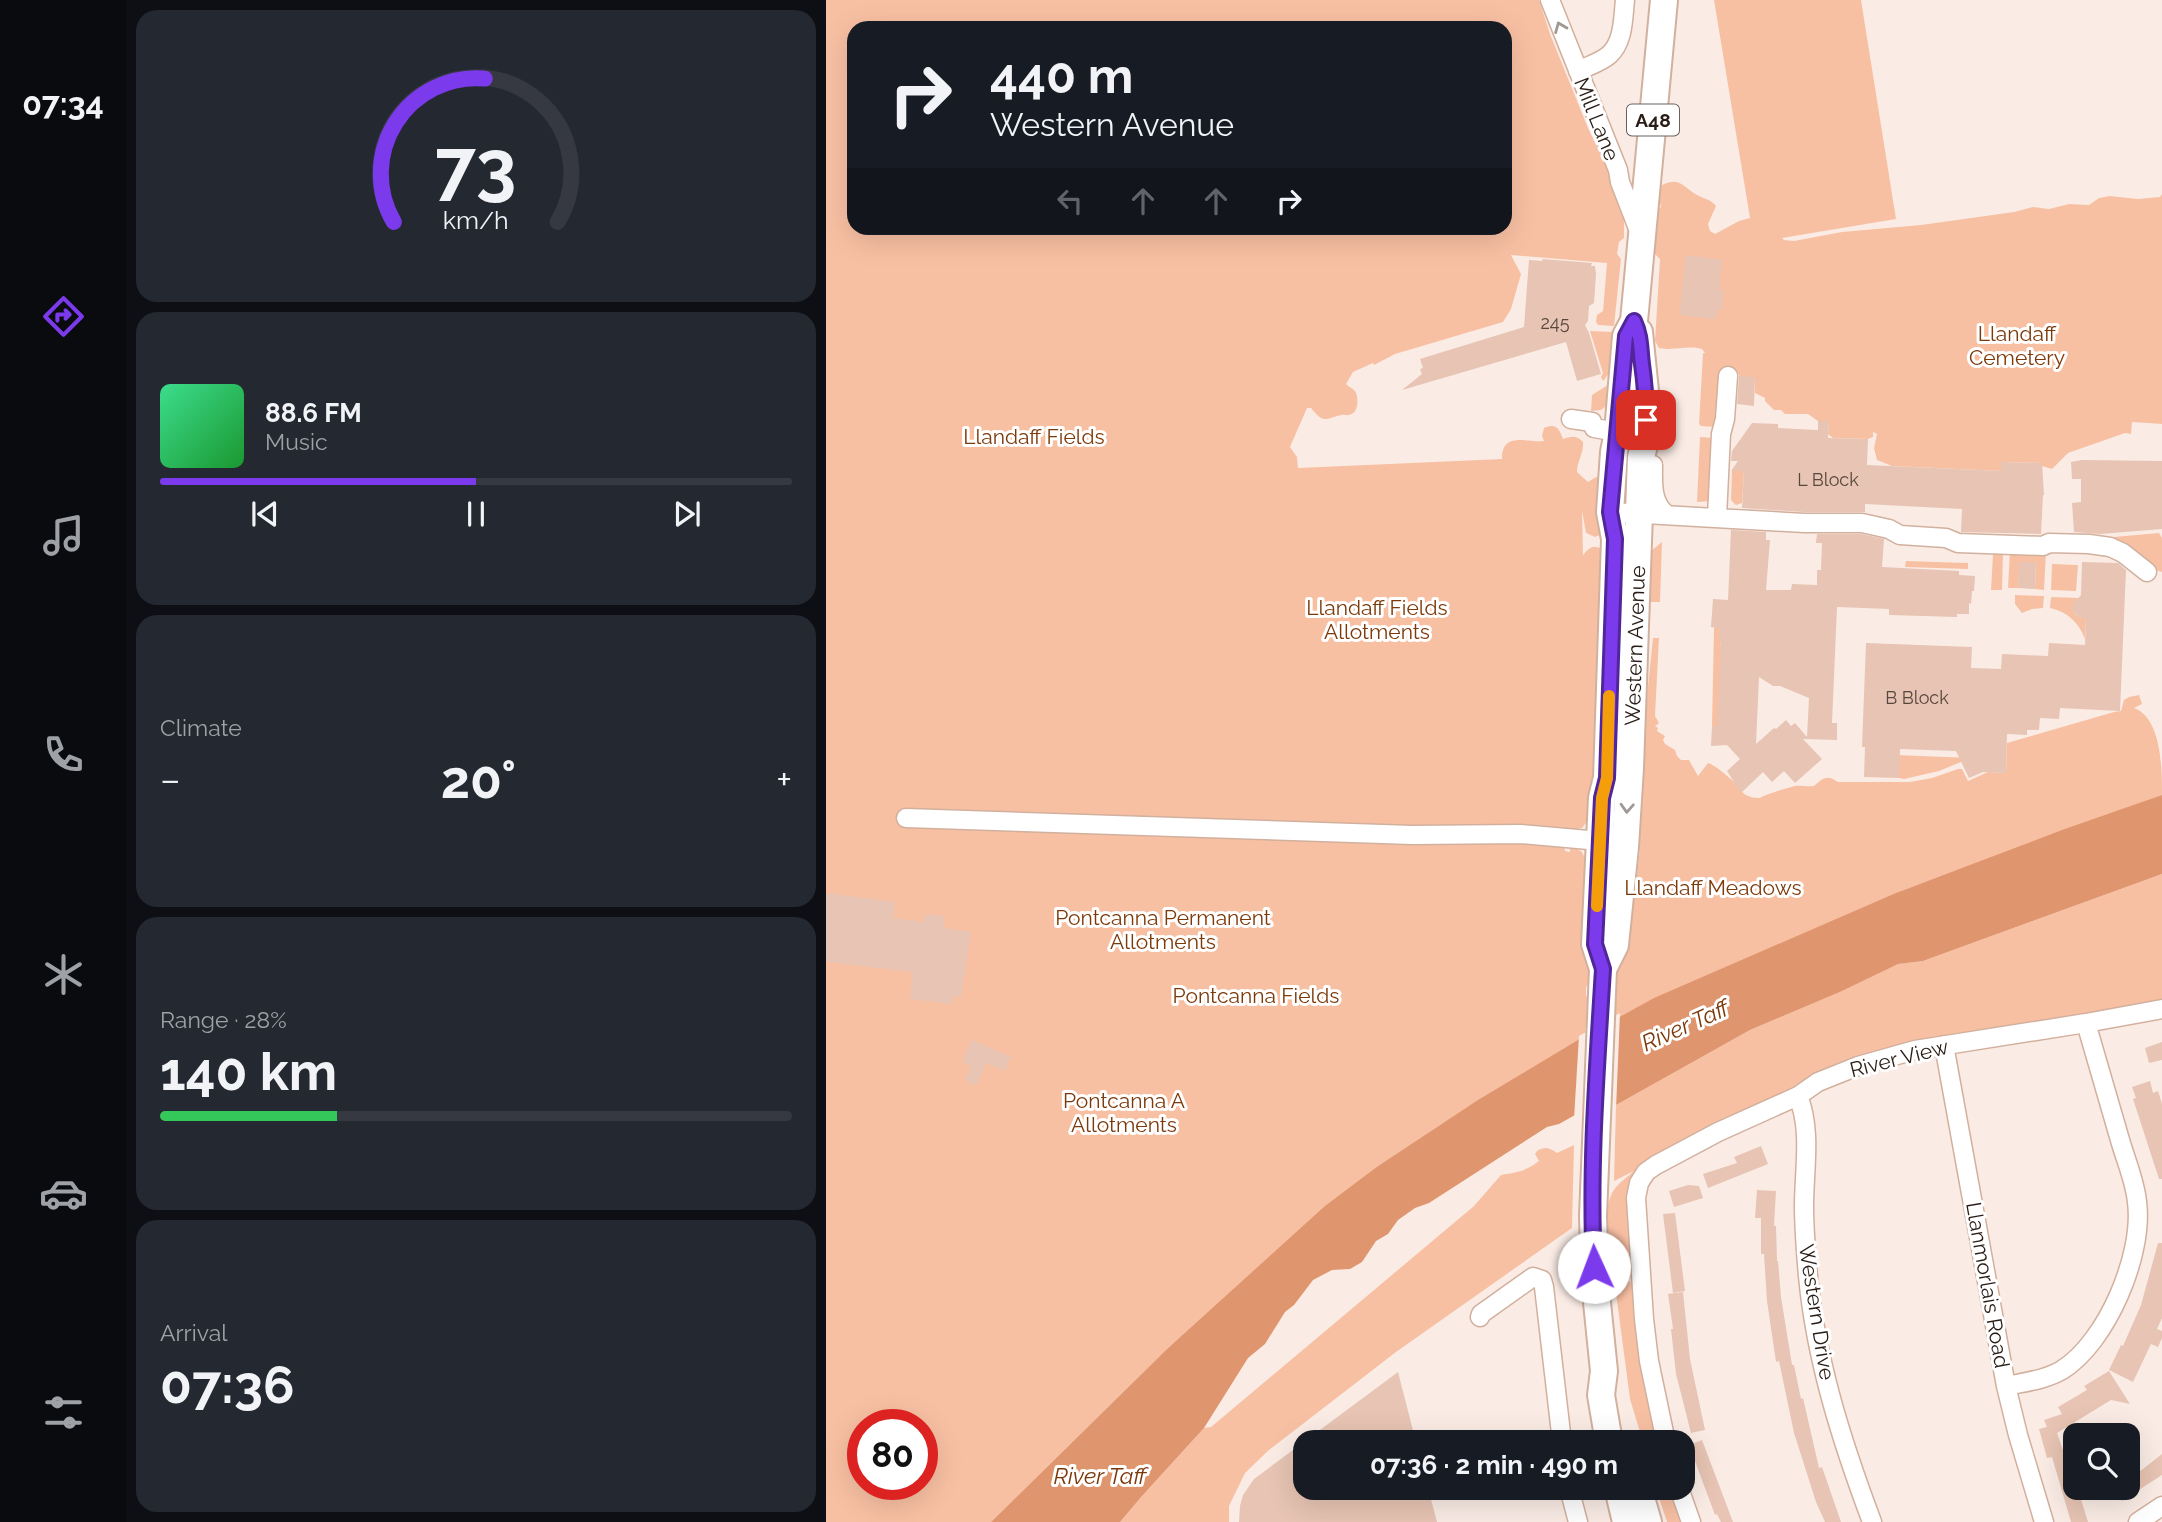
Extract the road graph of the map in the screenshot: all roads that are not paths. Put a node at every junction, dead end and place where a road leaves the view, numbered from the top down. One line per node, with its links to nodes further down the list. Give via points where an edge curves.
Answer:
1 (1550, 0): 4 (street, Mill Lane, one-way to 1)
2 (1625, 0): 4 (street, via 1616,47)
3 (1664, 0): 5 (highway, Western Avenue / A48)
4 (1578, 71): 5 (street, Mill Lane)
5 (1642, 239): 6 (highway, Western Avenue / A48)
6 (1634, 321): 7 (highway, Western Avenue / A48, via 1640,334); 9 (highway, Western Avenue / A48, via 1626,336)
7 (1642, 366): 12 (street, via 1632,383 1628,428); 13 (highway, Western Avenue / A48)
8 (1728, 376): 17 (street)
9 (1621, 397): 11 (street); 12 (highway, Western Avenue / A48)
10 (1571, 419): 11 (street)
11 (1592, 422): 12 (street, via 1594,428)
12 (1618, 432): 14 (highway, Western Avenue / A48)
13 (1646, 438): 15 (highway, Western Avenue / A48); 16 (street, via 1653,457 1654,496)
14 (1610, 512): 15 (street); 20 (highway, Western Avenue / A48, via 1615,539 1607,778)
15 (1638, 513): 16 (street); 21 (highway, Western Avenue / A48, one-way to 21, via 1625,848 1615,945)
16 (1666, 514): 17 (street)
17 (1717, 517): 18 (street, via 1862,523 1900,535 1958,543 2104,546 2123,553)
18 (2147, 572)
19 (906, 818): 20 (street, via 1412,835 1521,834)
20 (1600, 841): 21 (highway, Western Avenue / A48, via 1595,944)
21 (1603, 969): 27 (highway, Western Avenue / A48, via 1594,1251)
22 (2162, 1009): 23 (street, River View)
23 (2086, 1023): 24 (street, River View); 28 (street, via 2135,1188 2138,1217 2134,1245 2114,1307 2093,1341 2061,1371)
24 (1944, 1045): 25 (street, River View, via 1858,1066 1818,1082); 28 (street, Llanmorlais Road)
25 (1798, 1096): 32 (street, River View, via 1656,1165 1639,1183 1636,1198 1646,1340); 42 (street, Western Drive, via 1806,1122 1805,1241 1815,1332 1840,1432)
26 (1480, 1317): 29 (street, via 1529,1279 1542,1280)
27 (1604, 1371): 30 (highway, Western Avenue / A48, via 1601,1395); 31 (highway, Western Avenue / A48)
28 (2006, 1386): 43 (street, Llanmorlais Road)
29 (1561, 1430)
30 (1607, 1430)
31 (1623, 1430)
32 (1663, 1430)
33 (1572, 1500): 38 (street)
34 (1621, 1500): 39 (highway)
35 (1642, 1500): 40 (highway)
36 (1683, 1500): 41 (street)
37 (2162, 1506): 44 (street)
38 (1578, 1522)
39 (1626, 1522)
40 (1648, 1522)
41 (1690, 1522)
42 (1872, 1522)
43 (2044, 1522)
44 (2138, 1522)

